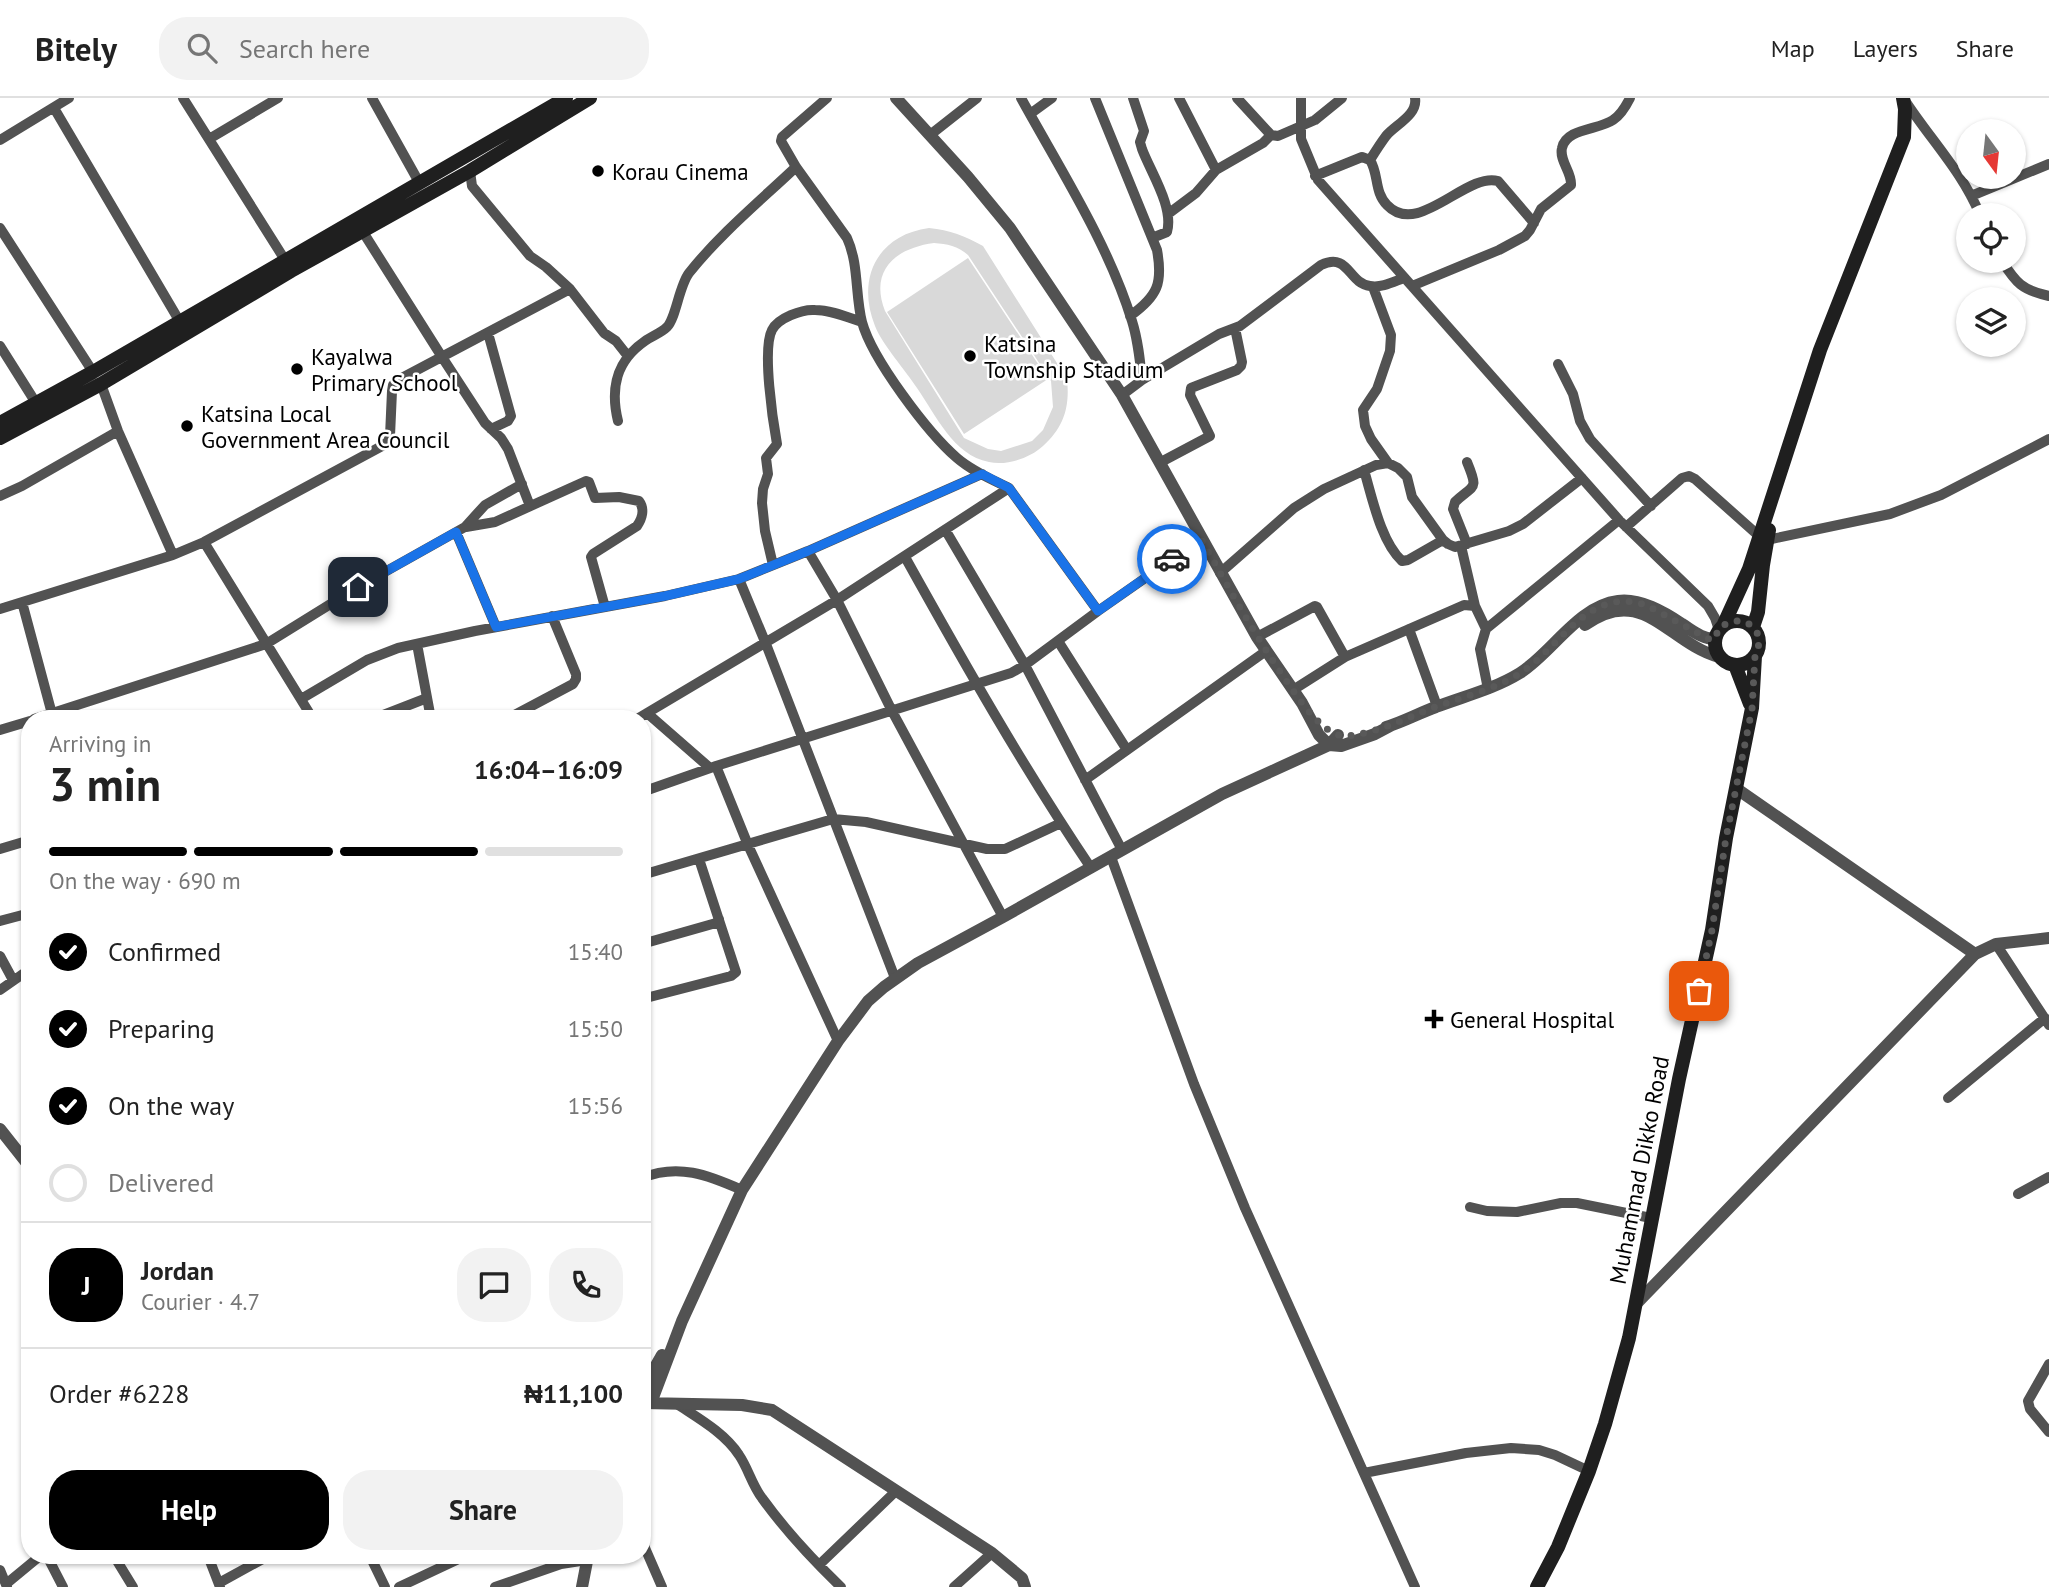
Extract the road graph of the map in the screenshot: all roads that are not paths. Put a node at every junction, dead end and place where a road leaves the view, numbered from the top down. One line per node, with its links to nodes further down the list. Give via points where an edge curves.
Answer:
1 (69, 98): 21 (street)
2 (183, 98): 26 (street)
3 (278, 98): 26 (street)
4 (372, 98): 34 (street)
5 (566, 98): 34 (main road)
6 (590, 98): 32 (main road)
7 (827, 98): 30 (street, via 782,137)
8 (896, 98): 24 (street)
9 (977, 98): 24 (street)
10 (1021, 98): 22 (street)
11 (1052, 98): 22 (street)
12 (1095, 98): 41 (street)
13 (1133, 98): 37 (street, via 1144,131 1142,149)
14 (1179, 98): 31 (street)
15 (1237, 98): 25 (street)
16 (1301, 98): 23 (street)
17 (1342, 98): 23 (street)
18 (1416, 98): 28 (street, via 1412,112 1387,134)
19 (1630, 98): 38 (street, via 1612,121 1566,139 1561,155 1571,185 1541,209)
20 (1908, 101): 35 (street); 82 (main road, via 1904,137 1820,350)
21 (54, 108): 27 (street); 50 (street)
22 (1030, 114): 49 (street, via 1088,219)
23 (1301, 126): 25 (street); 33 (street, via 1301,139)
24 (930, 135): 60 (street, via 1010,228)
25 (1270, 135): 31 (street)
26 (209, 139): 42 (street)
27 (0, 140)
28 (1370, 160): 33 (street, via 1362,157); 38 (street, via 1378,190 1387,206 1398,213 1435,208 1490,179 1498,181)
29 (2049, 164): 35 (street)
30 (796, 167): 51 (street, via 853,250); 55 (street, via 687,275 669,326)
31 (1216, 170): 37 (street)
32 (470, 171): 40 (main road); 47 (street, via 472,186 530,256)
33 (1315, 176): 44 (street)
34 (420, 184): 42 (main road)
35 (1971, 196): 36 (street)
36 (1974, 203)
37 (1168, 214): 41 (street, via 1167,232)
38 (1534, 223): 45 (street, via 1525,236 1499,250)
39 (0, 229): 58 (street)
40 (363, 232): 56 (street); 58 (main road)
41 (1152, 238): 49 (street, via 1160,283)
42 (285, 260): 50 (main road)
43 (2010, 273): 48 (street, via 2016,283)
44 (1404, 278): 45 (street); 46 (street)
45 (1412, 286): 73 (street)
46 (1373, 287): 52 (street, via 1331,261); 70 (street, via 1391,335 1390,351 1377,389 1363,410 1365,426)
47 (570, 289): 53 (street); 55 (street)
48 (2049, 296)
49 (1130, 316): 59 (street)
50 (180, 322): 58 (main road)
51 (862, 322): 72 (street, via 883,365 933,434 959,460); 90 (street, via 812,309 785,319 770,333 770,401 777,444 766,458 762,503)
52 (1235, 328): 59 (street); 68 (street, via 1241,366 1191,388 1190,395 1210,436)
53 (488, 333): 56 (street); 64 (street, via 511,416)
54 (0, 346): 61 (street)
55 (627, 355): 62 (street, via 615,388)
56 (442, 357): 64 (street); 85 (street, via 393,385 388,442)
57 (1558, 364): 78 (street, via 1590,439)
58 (97, 378): 61 (main road); 65 (street); 66 (main road)
59 (1142, 380): 60 (street)
60 (1122, 395): 68 (street)
61 (36, 403): 63 (main road)
62 (618, 421)
63 (0, 423)
64 (491, 429): 74 (street, via 508,449)
65 (118, 431): 76 (street); 88 (street)
66 (0, 438)
67 (2049, 439): 82 (street, via 1941,495 1891,514)
68 (1161, 462): 83 (street)
69 (1467, 462): 86 (street, via 1475,484 1453,509)
70 (1388, 463): 71 (street); 84 (street, via 1407,477 1412,496)
71 (1364, 470): 84 (street, via 1395,555 1408,560); 91 (street, via 1294,508)
72 (982, 474): 75 (street); 87 (street)
73 (1582, 478): 79 (street); 86 (street, via 1523,524)
74 (522, 484): 77 (street); 80 (street, via 485,505)
75 (1009, 488): 81 (street); 98 (street)
76 (0, 496)
77 (530, 506): 80 (street, via 495,522); 96 (street, via 586,481 595,498 619,497 642,505 637,526 592,555)
78 (1651, 506): 79 (street); 82 (street, via 1689,477)
79 (1623, 524): 103 (street); 104 (street, via 1708,606)
80 (460, 529): 100 (street); 107 (street)
81 (946, 531): 89 (street); 115 (street)
82 (1763, 538): 101 (main road); 104 (main road)
83 (1201, 539): 91 (street); 98 (street)
84 (1443, 540): 86 (street, via 1455,547)
85 (204, 542): 88 (street); 107 (street)
86 (1464, 545): 95 (street)
87 (808, 551): 90 (street); 93 (street)
88 (173, 555): 94 (street)
89 (905, 557): 93 (street); 117 (street)
90 (773, 565): 92 (street)
91 (1220, 573): 105 (street)
92 (739, 579): 96 (street); 109 (street)
93 (837, 600): 109 (street); 130 (street)
94 (22, 602): 97 (street); 124 (street)
95 (1475, 606): 102 (street, via 1464,605); 103 (street)
96 (605, 607): 99 (street)
97 (0, 609)
98 (1098, 611): 106 (street)
99 (552, 617): 100 (street); 129 (street, via 576,679)
100 (496, 627): 108 (street)
101 (1753, 627): 104 (main road, via 1737,621); 112 (main road, via 1759,644)
102 (1409, 629): 113 (street); 122 (street)
103 (1486, 629): 118 (street, via 1480,649)
104 (1719, 632): 110 (street, via 1702,636 1646,605 1620,600 1597,607); 114 (main road)
105 (1257, 637): 111 (street); 113 (street, via 1315,606)
106 (1058, 641): 115 (street); 137 (street)
107 (266, 644): 121 (street); 125 (street)
108 (417, 644): 120 (street); 121 (street, via 367,660)
109 (766, 644): 131 (street); 135 (street)
110 (1552, 646): 114 (street, via 1595,618 1630,610); 118 (street, via 1523,671)
111 (1266, 651): 119 (street); 137 (street)
112 (1755, 656): 116 (main road); 123 (main road, Muhammad Dikko Road)
113 (1345, 657): 119 (street)
114 (1719, 657): 116 (main road)
115 (1025, 665): 117 (street); 139 (street)
116 (1735, 665): 123 (main road)
117 (975, 684): 130 (street); 143 (street)
118 (1488, 689): 122 (street)
119 (1293, 690): 136 (street)
120 (427, 698): 127 (street); 128 (street)
121 (301, 699): 126 (street)
122 (1437, 706): 136 (street, via 1392,725)
123 (1752, 709): 141 (main road, Muhammad Dikko Road)
124 (51, 710)
125 (64, 710)
126 (308, 710)
127 (396, 710)
128 (429, 710)
129 (524, 710)
130 (892, 710): 135 (street); 145 (street)
131 (651, 711)
132 (651, 716): 138 (street)
133 (21, 723): 134 (street)
134 (0, 730)
135 (802, 739): 138 (street); 142 (street)
136 (1334, 740): 148 (street, via 1222,794)
137 (1127, 750): 139 (street)
138 (713, 767): 140 (street); 146 (street)
139 (1085, 780): 148 (street)
140 (651, 789)
141 (1737, 789): 159 (street); 176 (main road, Muhammad Dikko Road)
142 (833, 819): 145 (street); 146 (street); 162 (street)
143 (1061, 823): 145 (street, via 1005,849); 150 (street)
144 (21, 843): 147 (street)
145 (962, 843): 153 (street)
146 (748, 845): 149 (street); 167 (street)
147 (0, 849)
148 (1116, 853): 150 (street); 186 (street, via 1194,1084)
149 (699, 859): 151 (street); 154 (street)
150 (1091, 868): 153 (street)
151 (651, 872)
152 (21, 915): 155 (street)
153 (1003, 917): 162 (street)
154 (719, 919): 157 (street); 165 (street, via 735,975)
155 (0, 921)
156 (2049, 938): 158 (street)
157 (651, 941)
158 (1996, 944): 159 (street); 166 (street)
159 (1975, 954): 177 (street)
160 (0, 956): 163 (street)
161 (21, 975): 163 (street)
162 (895, 978): 167 (street, via 868,1001)
163 (13, 981): 164 (street)
164 (0, 990)
165 (651, 997)
166 (2047, 1022): 168 (street)
167 (838, 1041): 173 (street)
168 (1948, 1098)
169 (0, 1129): 170 (street)
170 (21, 1156)
171 (651, 1174): 173 (street, via 675,1170 714,1177)
172 (2049, 1177): 174 (street)
173 (742, 1190): 178 (street)
174 (2018, 1194)
175 (1470, 1207): 176 (street, via 1517,1212 1577,1203)
176 (1651, 1218): 177 (main road, Muhammad Dikko Road)
177 (1635, 1305): 185 (main road, Muhammad Dikko Road)
178 (682, 1321): 180 (street); 181 (street)
179 (2049, 1364): 184 (street, via 2028,1401)
180 (651, 1374)
181 (651, 1388)
182 (651, 1403): 183 (street)
183 (676, 1404): 187 (street, via 772,1410); 199 (street, via 708,1425 740,1455 762,1499)
184 (2049, 1432)
185 (1589, 1471): 186 (street, via 1539,1450 1511,1448); 214 (main road, Muhammad Dikko Road)
186 (1364, 1473): 213 (street)
187 (897, 1491): 188 (street); 199 (street)
188 (992, 1553): 211 (street); 212 (street, via 1022,1578)
189 (651, 1562): 209 (street)
190 (31, 1564): 201 (street)
191 (51, 1564): 203 (street)
192 (119, 1564): 204 (street)
193 (211, 1564): 202 (street)
194 (255, 1564): 202 (street)
195 (374, 1564): 205 (street)
196 (448, 1564): 206 (street)
197 (561, 1564): 207 (street)
198 (588, 1564): 208 (street)
199 (819, 1565): 210 (street)
200 (0, 1570): 201 (street)
201 (6, 1585)
202 (220, 1585)
203 (64, 1587)
204 (133, 1587)
205 (386, 1587)
206 (399, 1587)
207 (495, 1587)
208 (582, 1587)
209 (662, 1587)
210 (841, 1587)
211 (954, 1587)
212 (1025, 1587)
213 (1415, 1587)
214 (1537, 1587)

